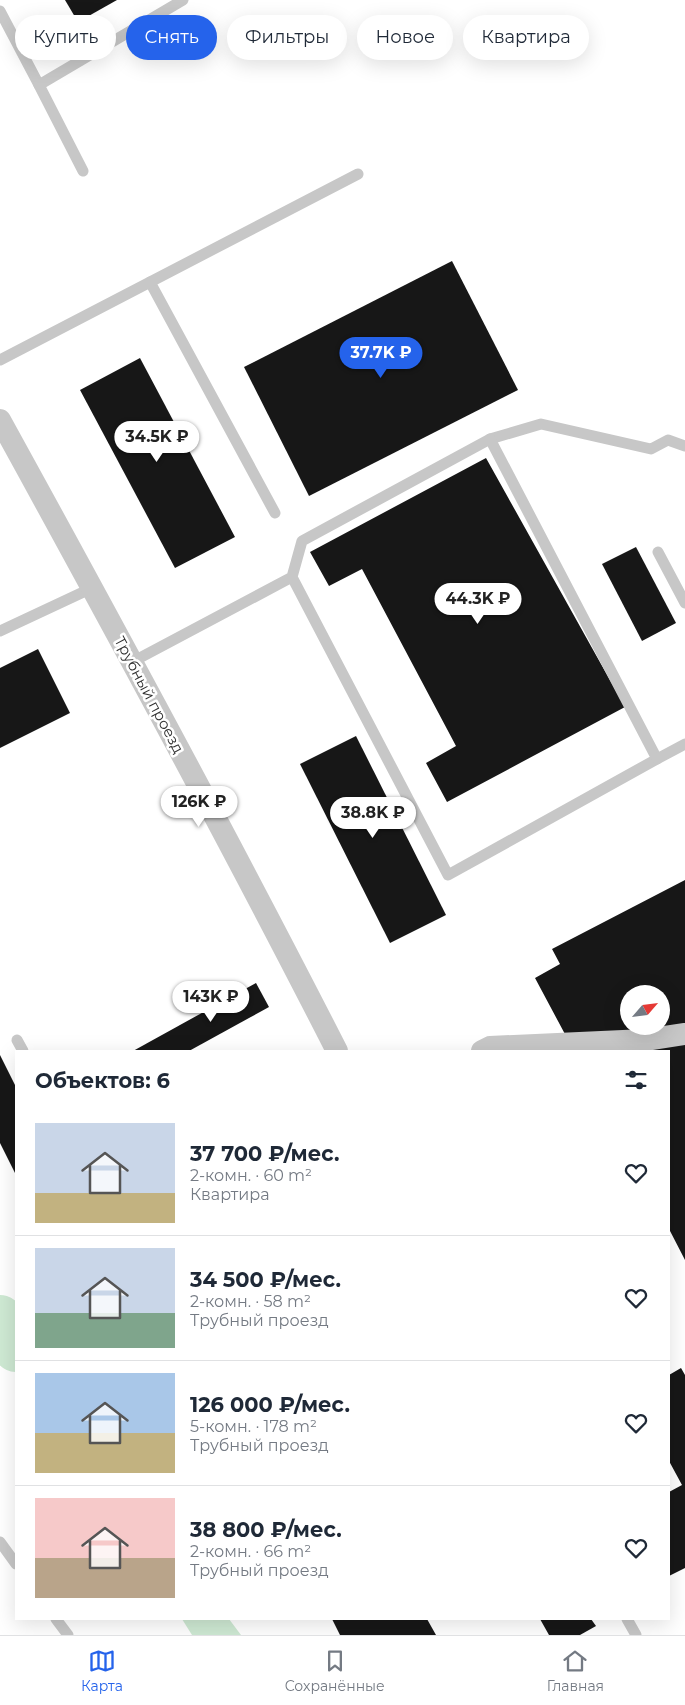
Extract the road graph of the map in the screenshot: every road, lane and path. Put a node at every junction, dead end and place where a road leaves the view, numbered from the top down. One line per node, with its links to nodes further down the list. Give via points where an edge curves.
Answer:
1 (183, 0): 3 (lane)
2 (0, 11): 3 (lane)
3 (39, 85): 4 (lane)
4 (83, 171)
5 (358, 174): 6 (lane)
6 (150, 282): 7 (lane); 11 (lane)
7 (0, 360)
8 (0, 420): 14 (street, Трубный проезд)
9 (490, 439): 10 (lane, via 541,424 651,449 668,440); 13 (lane, via 302,542); 19 (lane)
10 (685, 446)
11 (275, 513)
12 (658, 552): 15 (lane)
13 (292, 577): 17 (lane); 19 (lane, via 448,875)
14 (92, 588): 16 (lane); 17 (street, Трубный проезд)
15 (685, 603)
16 (0, 631)
17 (132, 662): 23 (street, Трубный проезд)
18 (685, 744): 19 (lane)
19 (656, 759)
20 (685, 1034): 24 (street, via 645,1040 490,1047)
21 (17, 1040): 22 (lane)
22 (22, 1050)
23 (337, 1050)
24 (484, 1050)
25 (0, 1542): 26 (lane)
26 (15, 1563)
27 (57, 1620): 29 (lane)
28 (628, 1620): 30 (lane)
29 (68, 1635)
30 (636, 1635)

